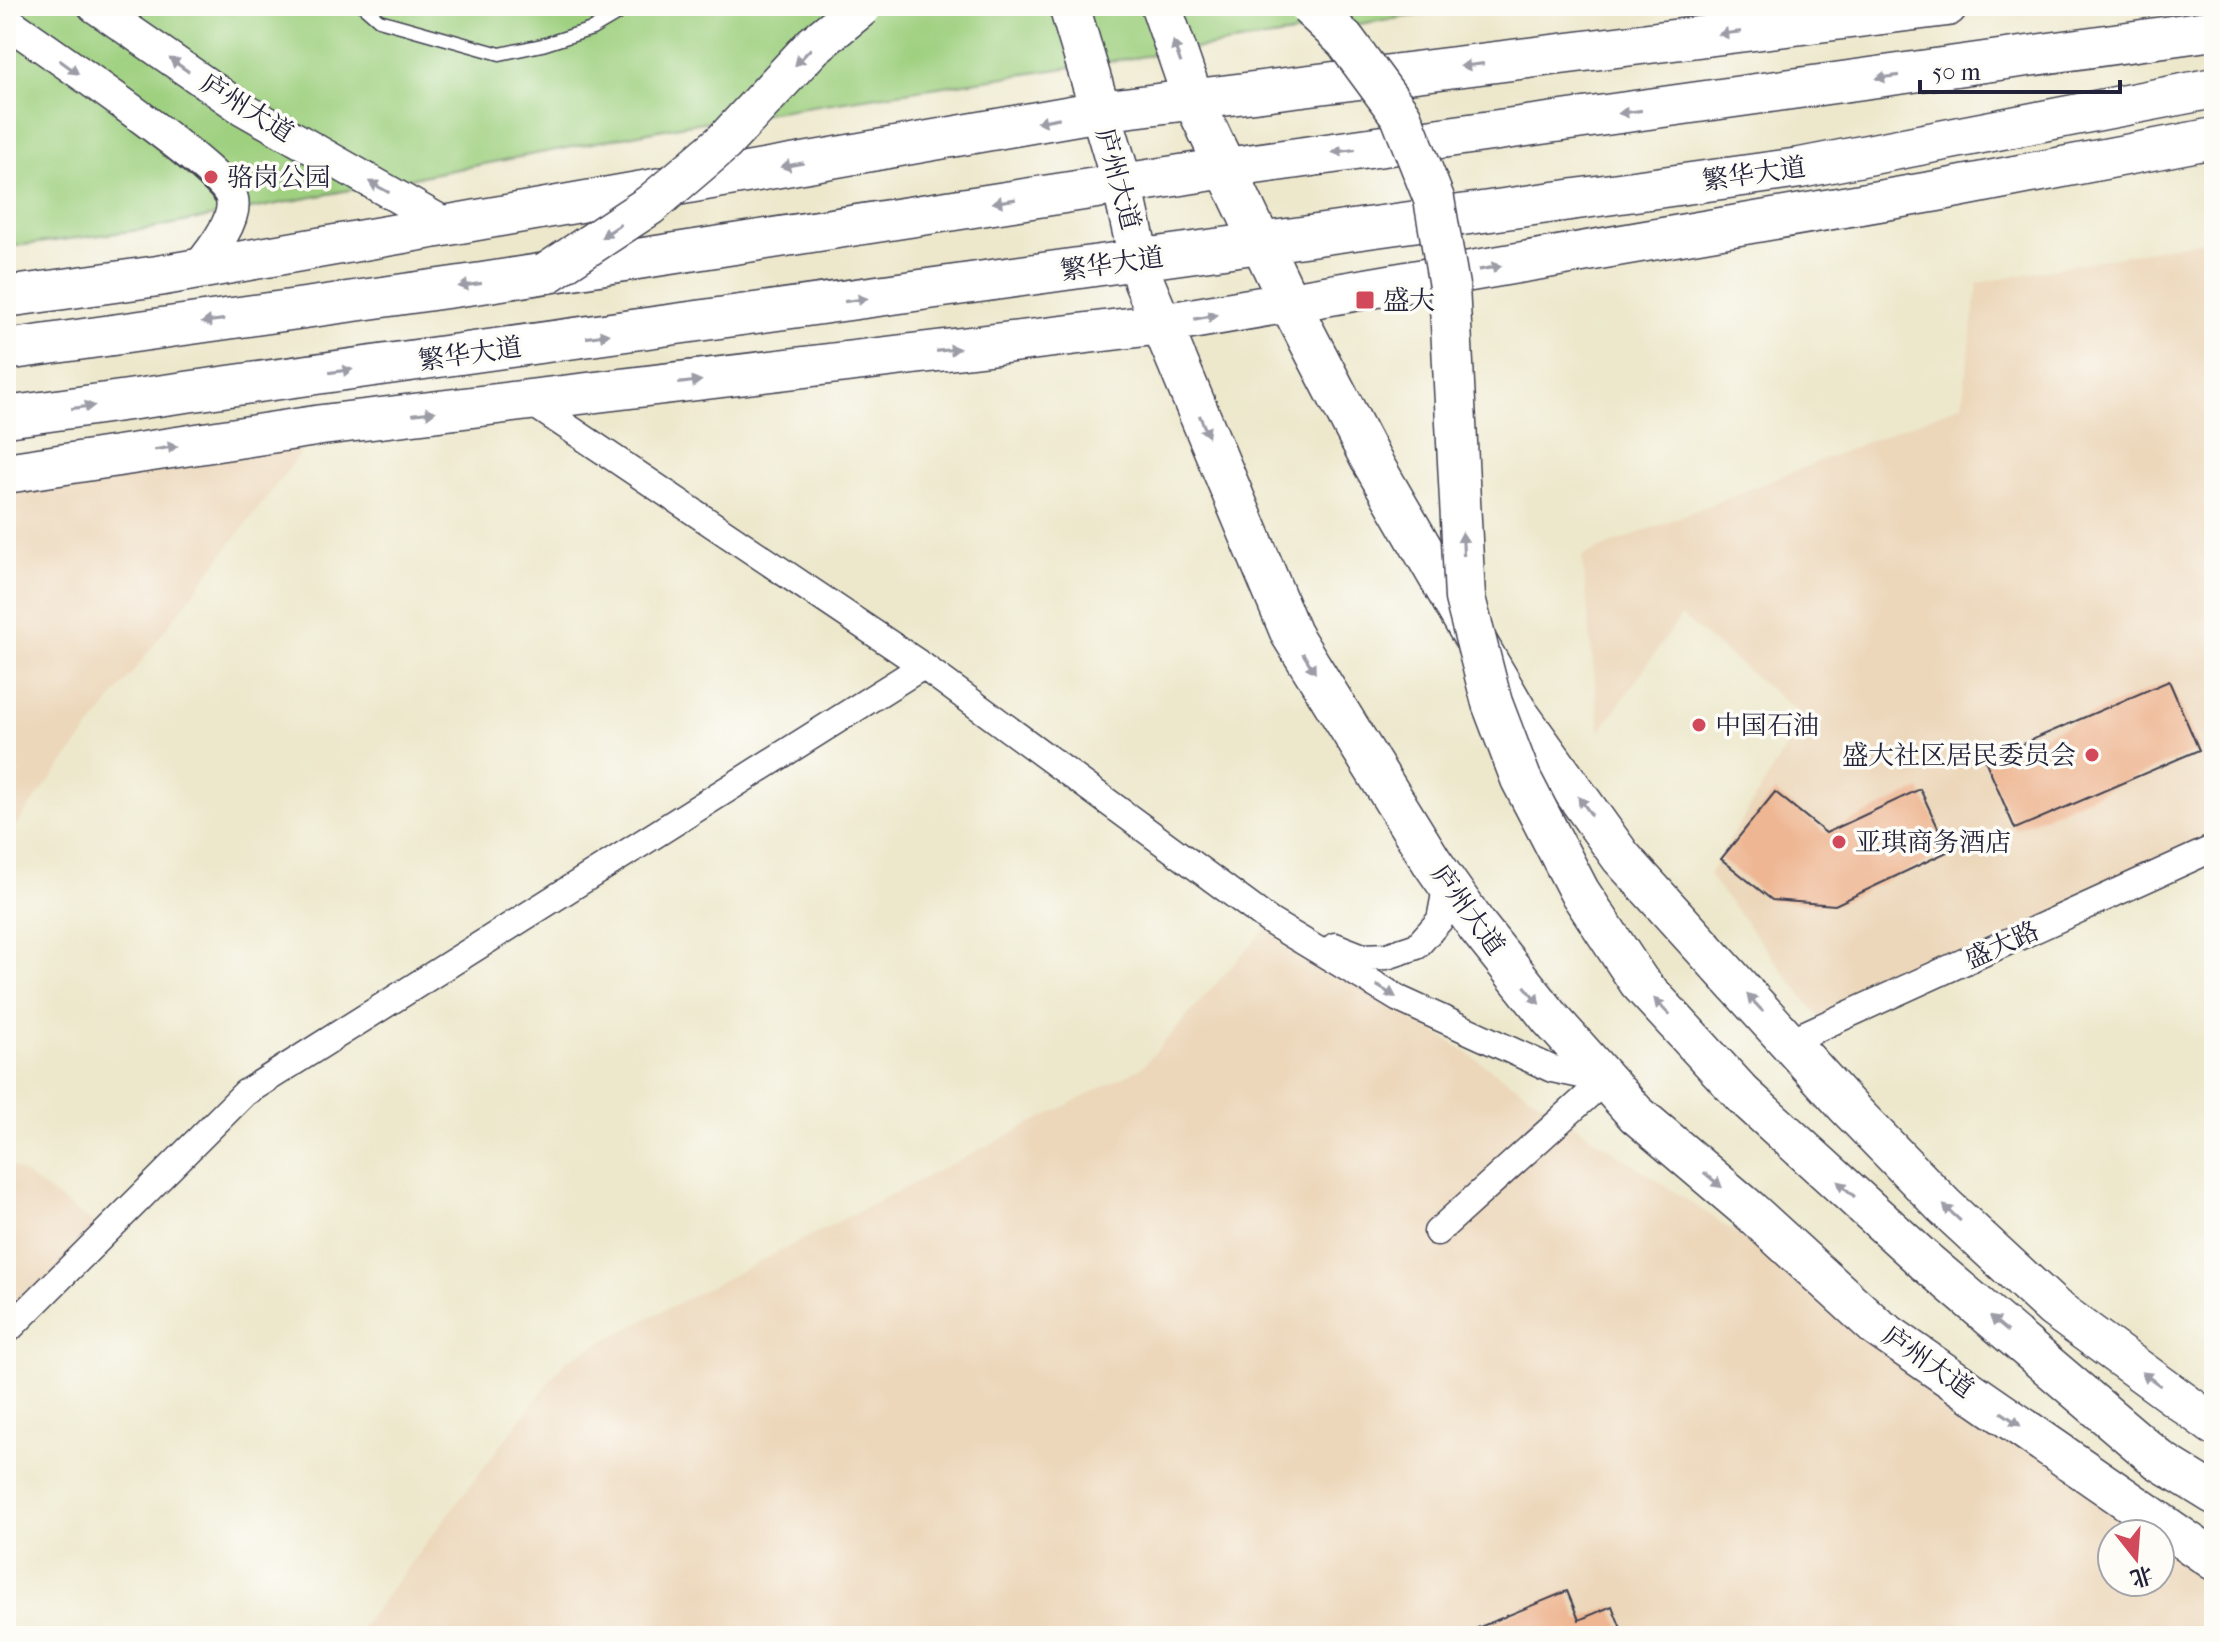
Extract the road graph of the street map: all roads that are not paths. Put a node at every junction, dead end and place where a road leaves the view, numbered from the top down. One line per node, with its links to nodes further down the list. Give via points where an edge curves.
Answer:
1 (94, 6): 17 (street, 庐州大道, one-way to 1, via 243,109)
2 (363, 6): 3 (lane, via 379,20 500,54 592,29)
3 (631, 6)
4 (862, 6): 21 (main road, one-way to 21, bridge, via 813,46 724,142 650,205)
5 (1069, 6): 13 (main road, 庐州大道)
6 (1161, 6): 12 (main road, one-way to 6)
7 (1309, 6): 38 (main road, one-way to 7, bridge, via 2159,1460 1925,1261 1742,1094 1639,982 1579,891 1521,779 1492,703 1465,598 1449,286 1434,199 1401,116 1345,40)
8 (1947, 6): 12 (main road, one-way to 12)
9 (6, 21): 20 (street, one-way to 20, via 223,181 232,199 231,215)
10 (2214, 30): 15 (main road, one-way to 15)
11 (2214, 88): 18 (main road, 繁华大道, via 1800,168)
12 (1193, 99): 13 (main road); 15 (main road)
13 (1100, 111): 16 (main road, 庐州大道); 17 (main road, one-way to 17)
14 (2214, 138): 23 (main road, one-way to 14)
15 (1226, 168): 16 (main road); 18 (main road)
16 (1122, 183): 19 (main road, 庐州大道); 21 (main road, one-way to 21)
17 (447, 225): 20 (main road)
18 (1261, 243): 19 (main road, 繁华大道); 23 (main road)
19 (1139, 261): 24 (main road, 庐州大道); 27 (main road, 繁华大道, one-way to 19)
20 (197, 269): 22 (main road)
21 (547, 273): 25 (main road, one-way to 25)
22 (6, 297)
23 (1289, 302): 24 (main road, one-way to 23); 33 (main road, one-way to 23, via 1621,857 1517,712 1371,460)
24 (1162, 324): 26 (main road, one-way to 24); 31 (main road, 庐州大道, one-way to 31, via 1291,634)
25 (6, 350)
26 (529, 401): 28 (main road, one-way to 26, via 322,425); 29 (street)
27 (6, 417)
28 (6, 473)
29 (923, 666): 32 (street); 36 (street, via 245,1093)
30 (2214, 848): 33 (street, 盛大路)
31 (1447, 883): 32 (street, via 1440,920 1417,946 1387,956 1363,957); 34 (main road, 庐州大道, one-way to 34)
32 (1271, 922): 34 (street, one-way to 34, via 1413,1005 1552,1069)
33 (1790, 1041): 37 (main road, one-way to 33, via 2054,1308 1944,1206)
34 (1605, 1080): 35 (street); 39 (main road, 庐州大道, one-way to 39, via 1636,1114 1877,1327)
35 (1437, 1232)
36 (6, 1332)
37 (2214, 1425)
38 (2214, 1494)
39 (2214, 1560)

